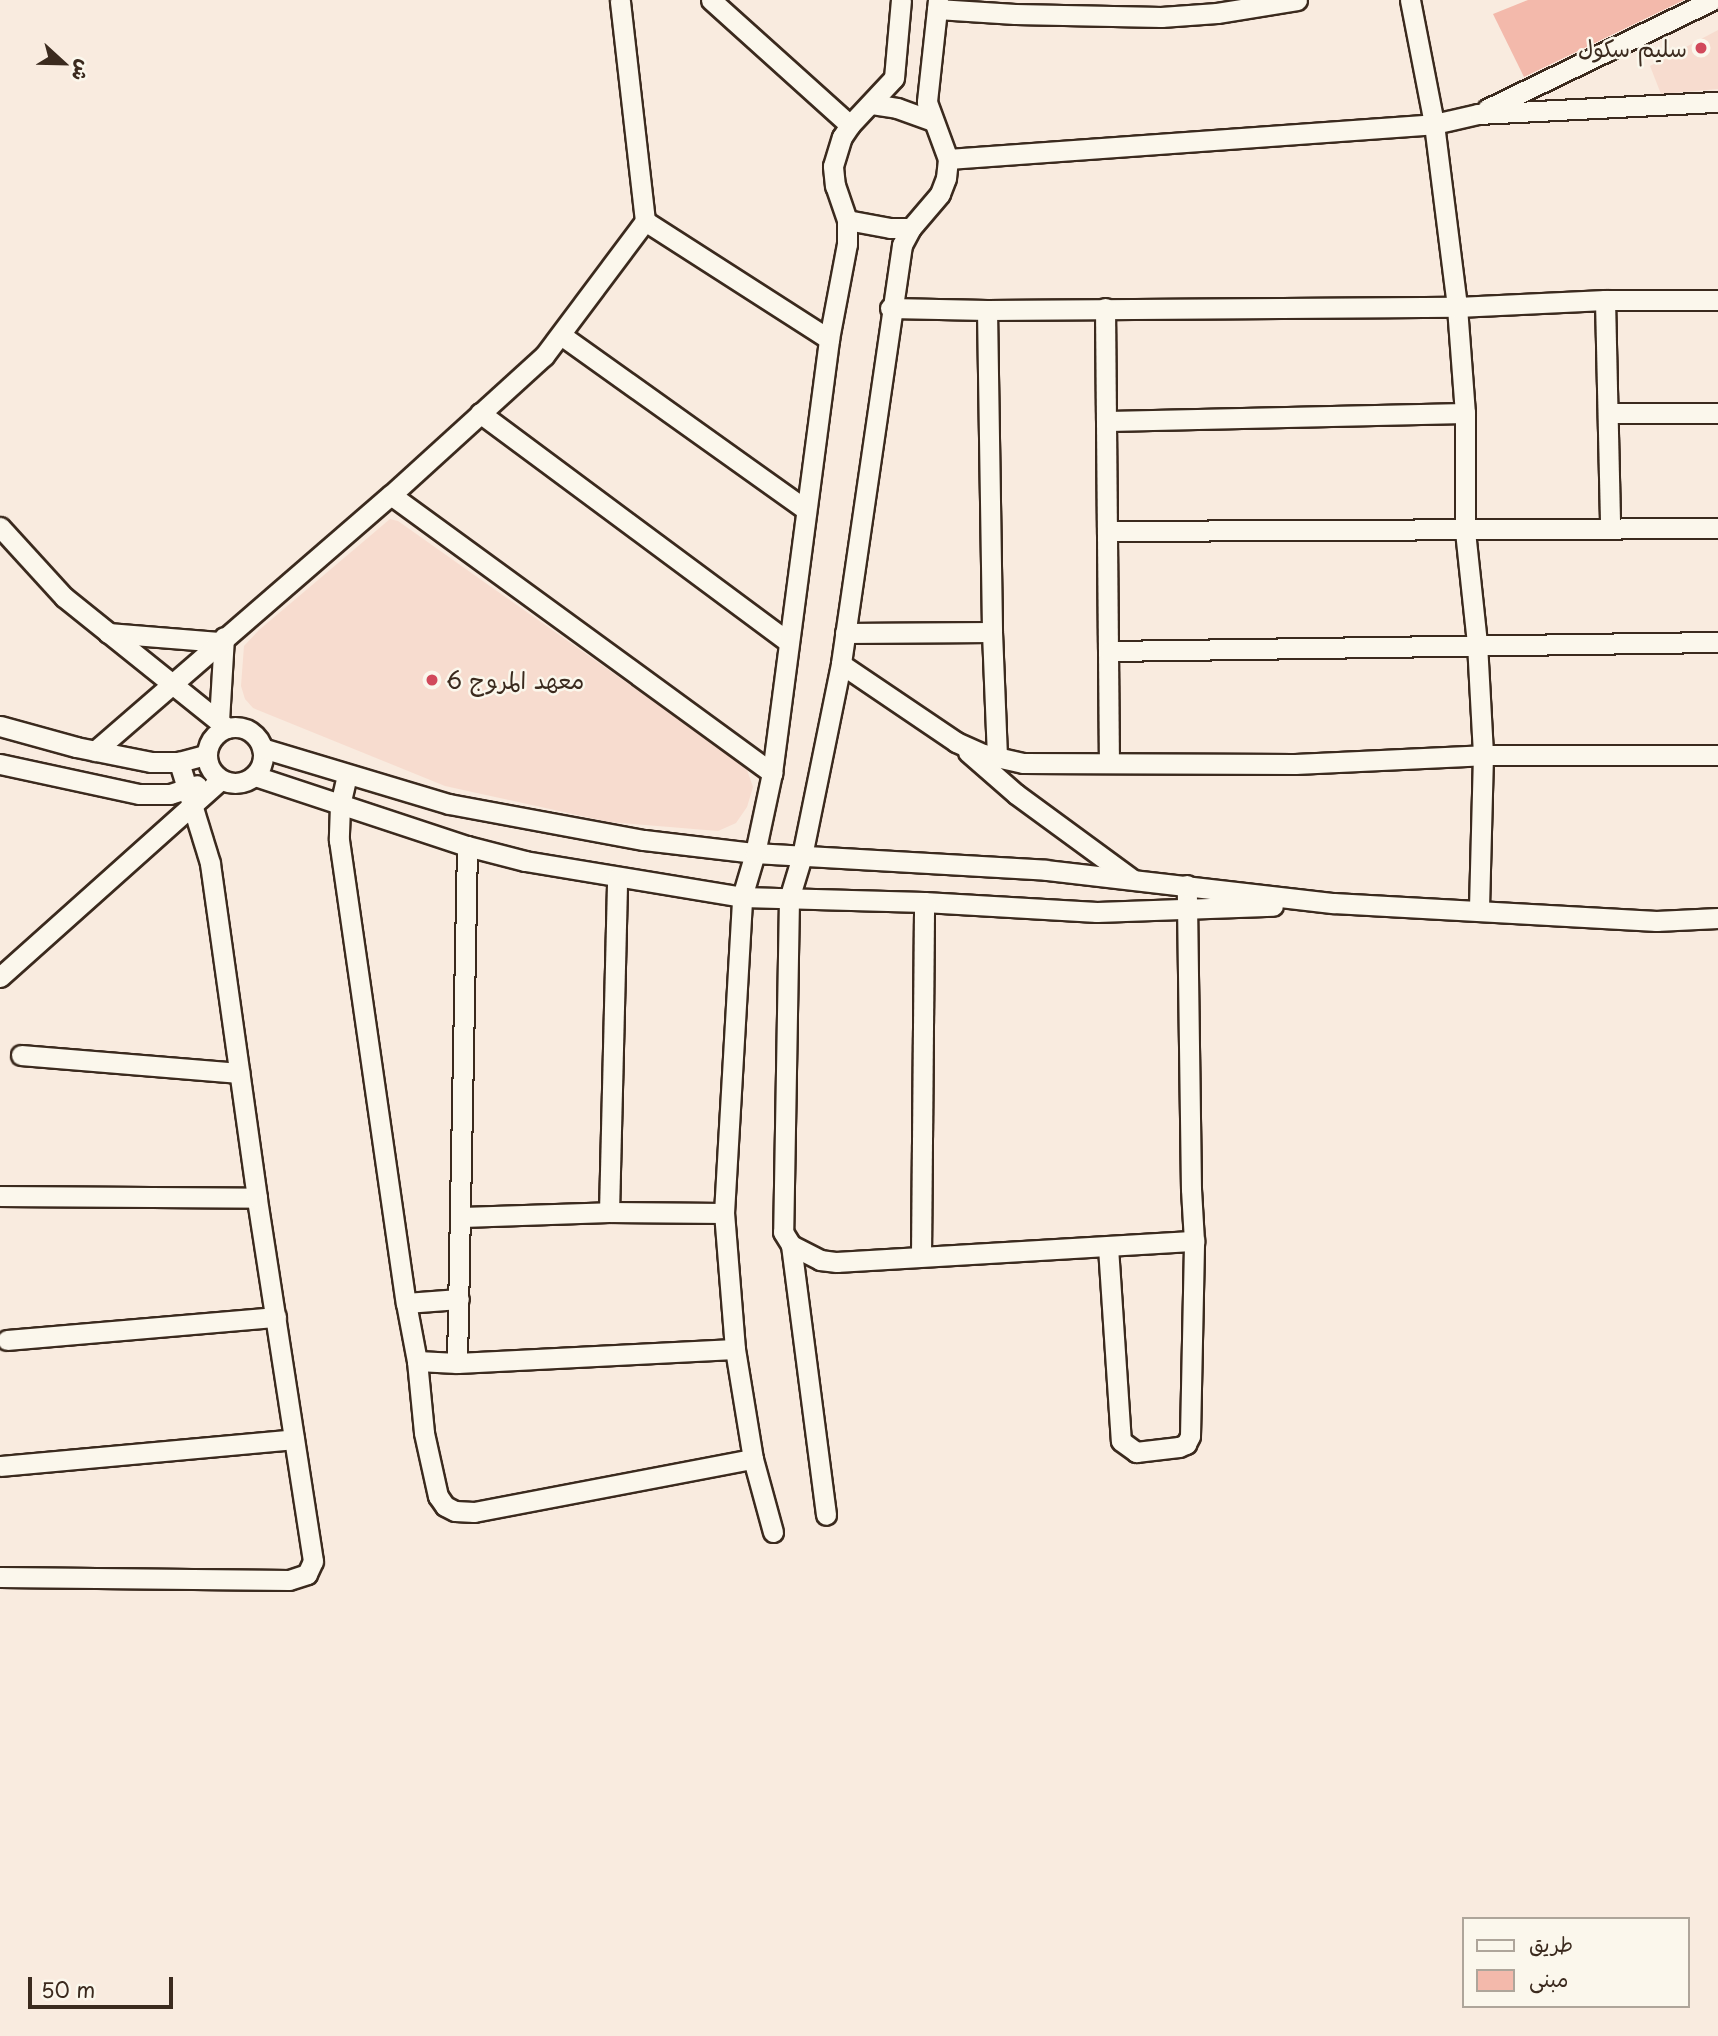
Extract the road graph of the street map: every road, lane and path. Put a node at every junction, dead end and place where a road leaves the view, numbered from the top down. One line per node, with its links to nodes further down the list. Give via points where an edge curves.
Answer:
1 (620, 0): 16 (street)
2 (712, 0): 13 (street)
3 (901, 0): 9 (street, via 894,78)
4 (1297, 0): 7 (street, via 1161,17 1014,14)
5 (1410, 0): 12 (street)
6 (1712, 0): 10 (street)
7 (937, 5): 11 (street, via 927,102)
8 (1718, 102): 10 (street)
9 (872, 104): 11 (street, via 897,107); 13 (street)
10 (1478, 114): 12 (street)
11 (932, 121): 14 (street)
12 (1434, 124): 14 (street); 20 (street)
13 (850, 125): 15 (street, via 833,166)
14 (948, 159): 17 (street, via 940,194)
15 (847, 220): 17 (street); 25 (street, via 844,270)
16 (645, 221): 24 (street); 25 (street)
17 (911, 228): 21 (street, via 902,245)
18 (1605, 300): 19 (street); 20 (street); 28 (street)
19 (1718, 300)
20 (1457, 306): 22 (street); 27 (street)
21 (890, 308): 23 (street); 40 (street)
22 (1105, 308): 23 (street); 30 (street)
23 (987, 310): 38 (street)
24 (561, 335): 26 (street, via 544,356); 32 (street)
25 (829, 339): 32 (street)
26 (480, 412): 31 (street); 42 (street)
27 (1465, 413): 30 (street); 37 (street)
28 (1610, 413): 29 (street); 34 (street)
29 (1718, 413)
30 (1108, 421): 36 (street)
31 (391, 495): 41 (street); 60 (street)
32 (806, 510): 42 (street)
33 (0, 527): 39 (street, via 64,597)
34 (1610, 528): 35 (street); 37 (street)
35 (1718, 528)
36 (1109, 531): 37 (street); 45 (street)
37 (1465, 531): 44 (street)
38 (992, 632): 40 (street); 56 (street)
39 (108, 633): 41 (street); 47 (street)
40 (845, 633): 46 (street)
41 (221, 639): 47 (street); 48 (street)
42 (788, 642): 60 (street)
43 (1718, 642): 44 (street)
44 (1477, 643): 45 (street); 54 (street)
45 (1109, 651): 58 (street)
46 (841, 664): 50 (street); 68 (street)
47 (174, 687): 48 (street); 51 (street); 53 (street)
48 (223, 725): 51 (street); 52 (street, via 249,731)
49 (0, 726): 53 (street)
50 (956, 742): 56 (street); 70 (street, via 1016,794)
51 (208, 748): 57 (street); 63 (street)
52 (262, 748): 61 (street); 62 (street, via 262,763)
53 (95, 751): 57 (street, via 151,762)
54 (1483, 755): 55 (street); 58 (street, via 1295,764); 77 (street)
55 (1718, 755)
56 (997, 758): 58 (street, via 1036,764)
57 (179, 762): 64 (street)
58 (1109, 762)
59 (0, 764): 64 (street, via 139,794)
60 (772, 773): 67 (street)
61 (347, 775): 65 (street); 67 (street, via 449,804 550,825)
62 (255, 776): 63 (street, via 234,784); 65 (street)
63 (217, 778): 64 (street)
64 (189, 797): 79 (street); 81 (street, via 209,855)
65 (340, 805): 66 (street); 92 (street, via 339,840)
66 (467, 846): 69 (street); 86 (street)
67 (755, 853): 68 (street); 72 (street)
68 (802, 856): 70 (street); 73 (street)
69 (617, 878): 72 (street); 84 (street)
70 (1132, 879): 71 (street)
71 (1187, 885): 75 (street); 76 (street)
72 (742, 897): 73 (street); 85 (street)
73 (789, 899): 74 (street); 88 (street, via 783,1232)
74 (925, 902): 76 (street, via 1097,912); 90 (street)
75 (1333, 903): 76 (street); 77 (street)
76 (1187, 909): 87 (street)
77 (1479, 911): 78 (street, via 1656,921)
78 (1718, 918)
79 (0, 976)
80 (21, 1055): 81 (street)
81 (239, 1073): 83 (street)
82 (0, 1196): 83 (street)
83 (257, 1198): 93 (street)
84 (608, 1212): 85 (street); 86 (street)
85 (723, 1213): 95 (street)
86 (462, 1217): 91 (street)
87 (1194, 1241): 89 (street); 89 (street, via 1190,1436 1179,1447 1136,1452 1121,1441)
88 (791, 1245): 90 (street, via 829,1261); 101 (street)
89 (1108, 1247): 90 (street)
90 (920, 1256)
91 (459, 1299): 92 (street); 97 (street)
92 (406, 1303): 96 (street)
93 (276, 1317): 94 (street); 98 (street)
94 (7, 1340)
95 (735, 1349): 97 (street); 99 (street)
96 (417, 1361): 97 (street); 99 (street, via 424,1433 438,1496 456,1511 581,1494)
97 (457, 1363)
98 (294, 1438): 100 (street); 103 (street, via 313,1561 307,1574 298,1579)
99 (753, 1459): 102 (street)
100 (0, 1466)
101 (826, 1515)
102 (773, 1532)
103 (0, 1577)

